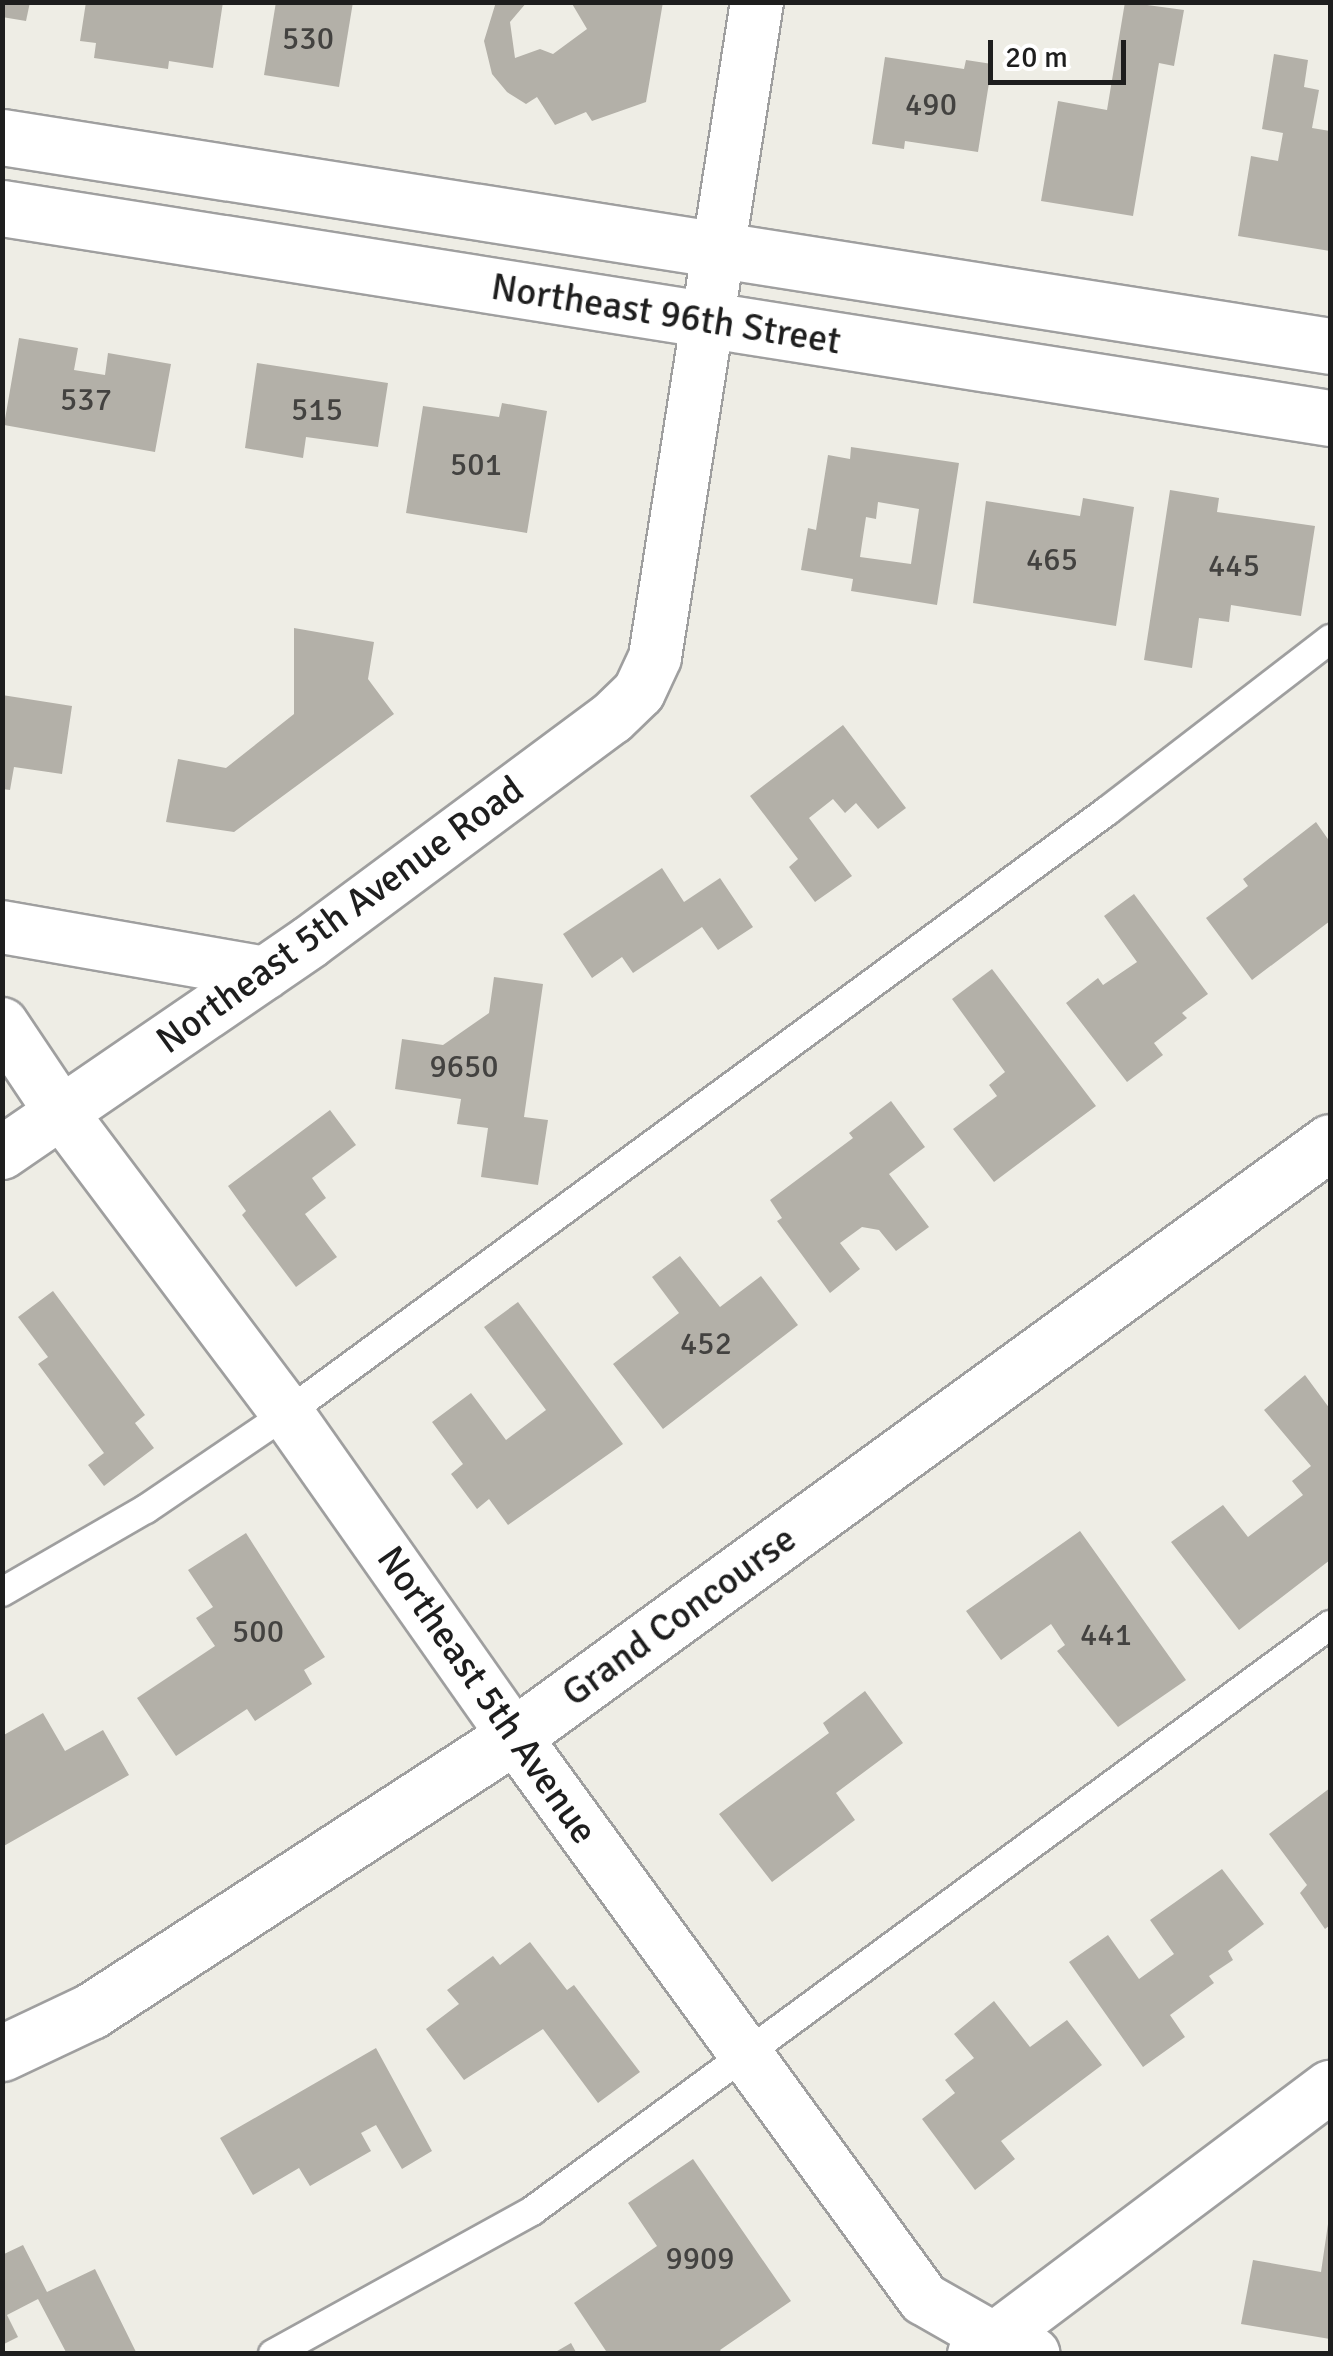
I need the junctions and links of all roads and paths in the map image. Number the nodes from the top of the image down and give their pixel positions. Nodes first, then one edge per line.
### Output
1 (757, 2) edge
2 (2, 137) edge
3 (2, 208) edge
4 (720, 249) junction
5 (709, 321) junction
6 (1330, 346) edge
7 (1330, 418) edge
8 (1330, 639) edge
9 (2, 927) edge
10 (265, 973) junction
11 (2, 1024) edge
12 (61, 1112) junction
13 (1330, 1142) edge
14 (2, 1153) edge
15 (287, 1413) junction
16 (2, 1592) edge
17 (1330, 1625) edge
18 (514, 1736) junction
19 (2, 2053) edge
20 (746, 2054) junction
21 (1330, 2087) edge
22 (1001, 2349) edge
23 (272, 2354) edge

1 - 4 street
2 - 4 street, Northeast 96th Street
3 - 5 street, Northeast 96th Street
4 - 5 street
4 - 6 street, Northeast 96th Street
5 - 7 street, Northeast 96th Street
5 - 10 street, Northeast 5th Avenue Road
8 - 15 lane
9 - 10 street
10 - 12 street, Northeast 5th Avenue Road
11 - 12 street, Northeast 5th Avenue
12 - 14 street, Northeast 5th Avenue Road
12 - 15 street, Northeast 5th Avenue
13 - 18 street, Grand Concourse
15 - 16 lane
15 - 18 street, Northeast 5th Avenue
17 - 20 lane
18 - 19 street, Grand Concourse
18 - 20 street, Northeast 5th Avenue
20 - 22 street, Northeast 5th Avenue
20 - 23 lane
21 - 22 street

